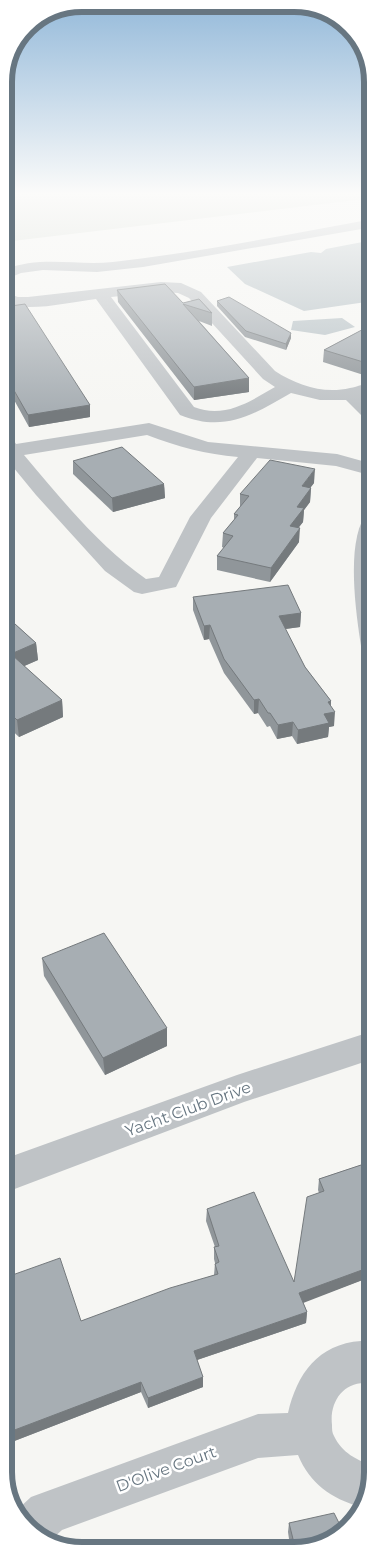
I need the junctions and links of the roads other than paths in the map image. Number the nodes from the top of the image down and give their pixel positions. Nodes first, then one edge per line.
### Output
1 (111, 267) edge
2 (13, 272) edge
3 (100, 294) junction
4 (13, 301) edge
5 (288, 387) junction
6 (364, 391) edge
7 (350, 394) junction
8 (364, 407) edge
9 (13, 445) edge
10 (252, 452) junction
11 (13, 453) edge
12 (364, 468) edge
13 (364, 1048) edge
14 (12, 1173) edge
15 (364, 1363) edge
16 (311, 1433) junction
17 (362, 1486) edge
18 (36, 1523) edge

1 - 2 street
3 - 4 street
3 - 5 street
3 - 5 street
5 - 7 street
6 - 7 street
7 - 8 street
9 - 10 street
10 - 11 street
10 - 12 street
13 - 14 street, Yacht Club Drive
15 - 16 street
16 - 17 street
16 - 18 street, D'Olive Court

